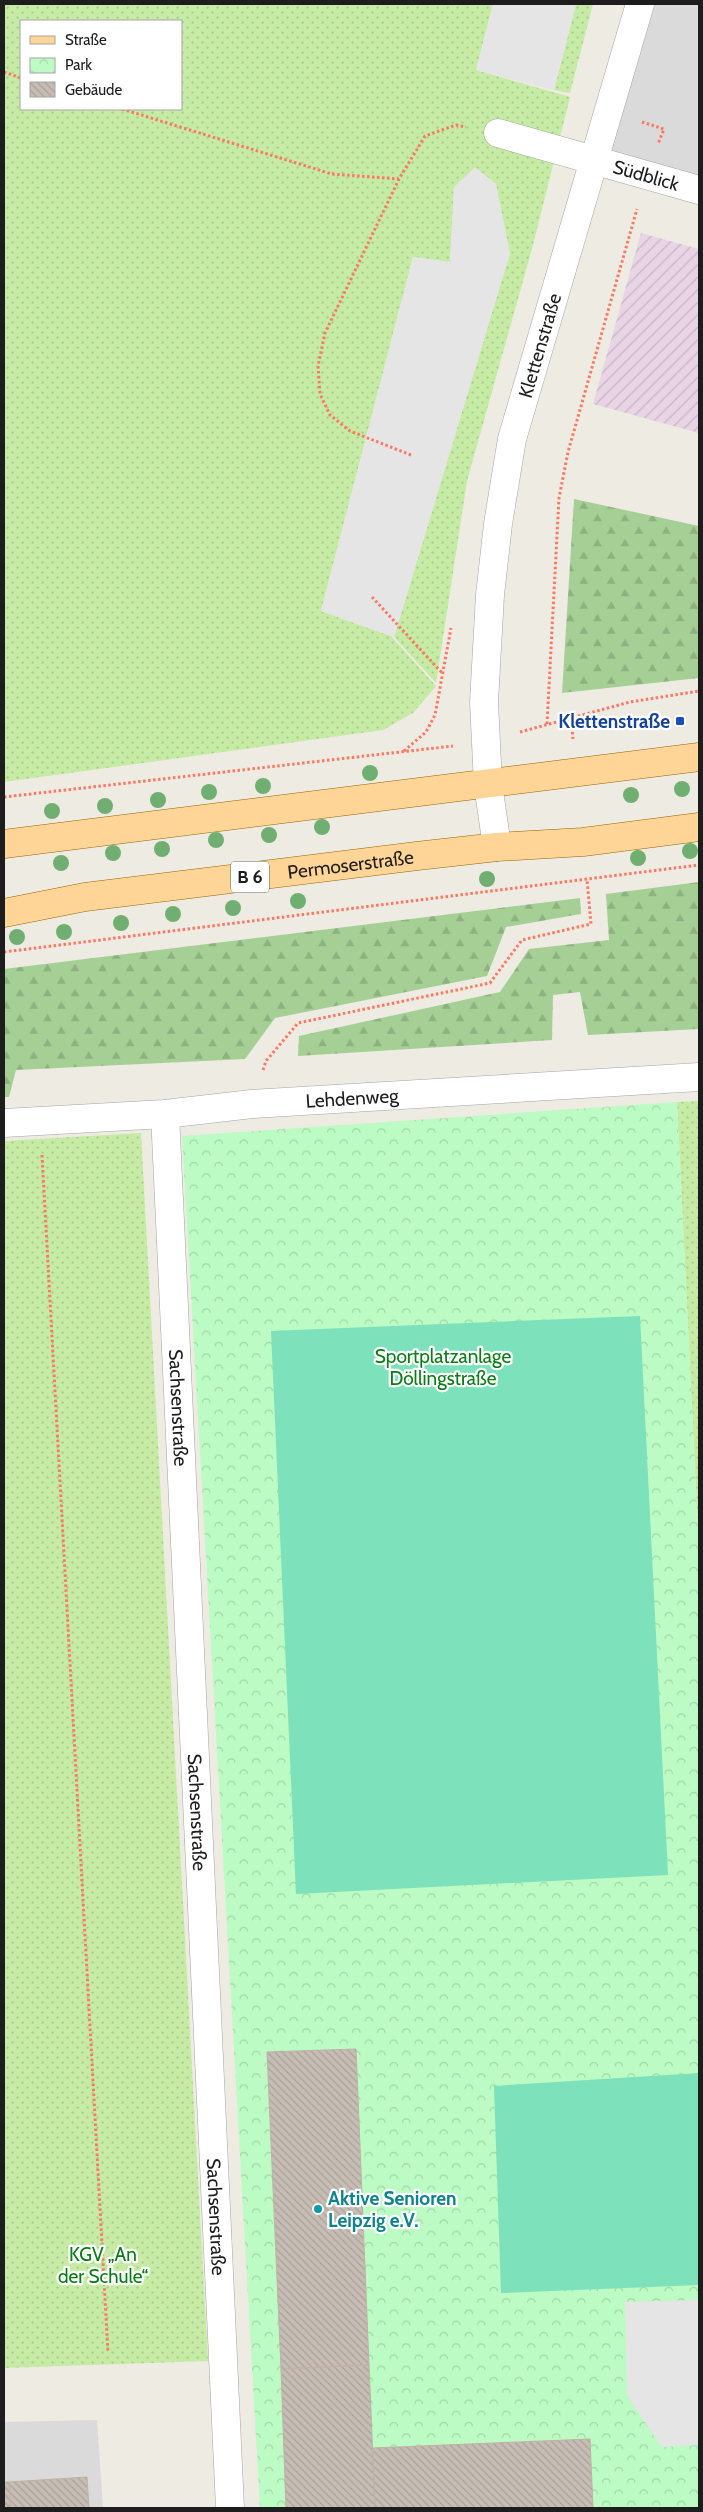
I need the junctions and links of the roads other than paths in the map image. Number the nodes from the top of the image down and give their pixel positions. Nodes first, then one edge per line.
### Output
1 (640, 4) edge
2 (498, 133) road end
3 (593, 158) junction
4 (699, 190) edge
5 (699, 756) edge
6 (488, 784) junction
7 (699, 827) edge
8 (4, 844) edge
9 (497, 847) junction
10 (4, 914) edge
11 (699, 1077) edge
12 (165, 1114) junction
13 (4, 1124) edge
14 (230, 2508) edge

1 - 3 street, Klettenstraße
2 - 3 street, Südblick
3 - 4 street, Südblick
3 - 6 street, Klettenstraße
5 - 6 main road
6 - 8 main road
6 - 9 street, Klettenstraße
7 - 9 main road, Permoserstraße / B 6
9 - 10 main road, Permoserstraße / B 6
11 - 12 street, Lehdenweg
12 - 13 street, Lehdenweg
12 - 14 street, Sachsenstraße

